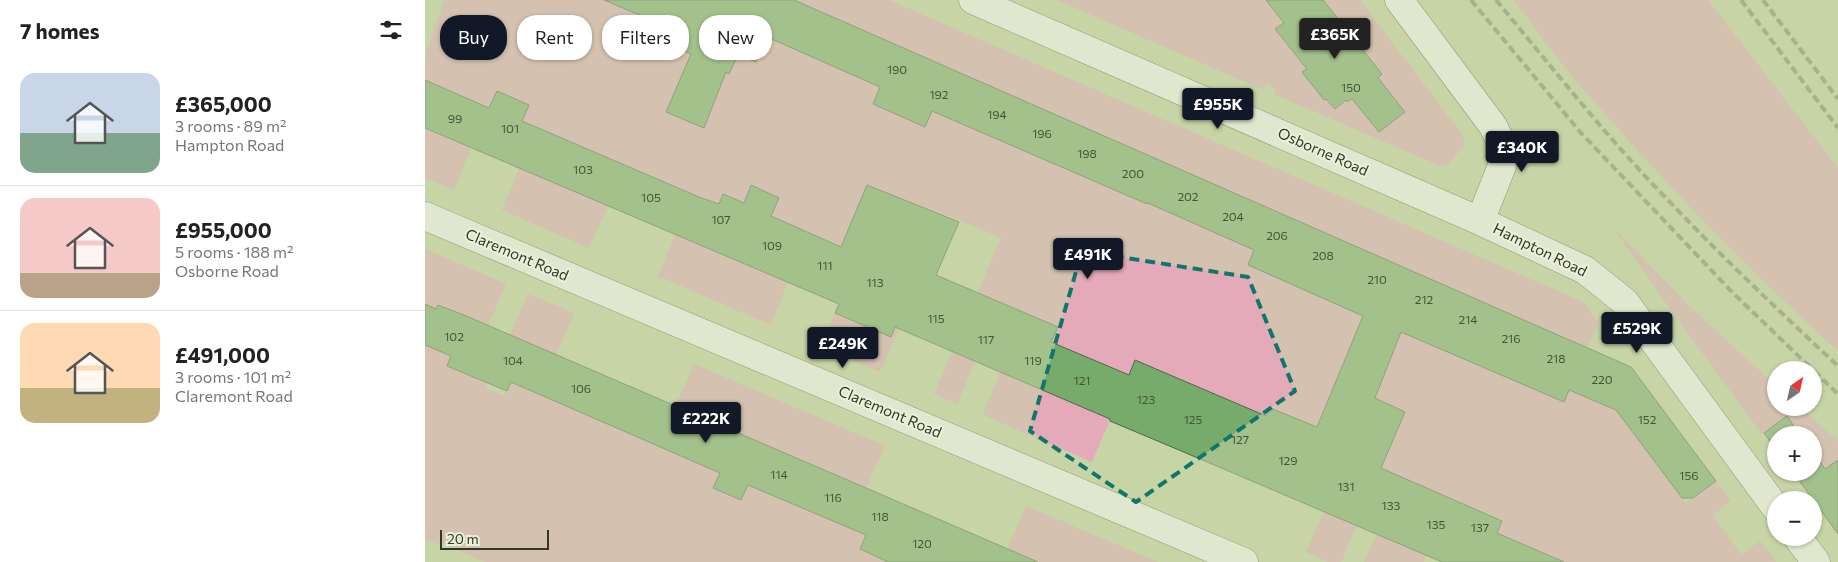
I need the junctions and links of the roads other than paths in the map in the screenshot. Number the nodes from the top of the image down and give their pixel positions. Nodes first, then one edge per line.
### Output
1 (973, 0) edge
2 (1399, 0) edge
3 (425, 216) edge
4 (1480, 221) junction
5 (1767, 496) edge
6 (1804, 546) edge
7 (1244, 562) edge
8 (1816, 562) edge

1 - 4 street, Osborne Road
2 - 4 street, Hampton Road
3 - 7 street, Claremont Road
4 - 5 street, Hampton Road
6 - 8 street

